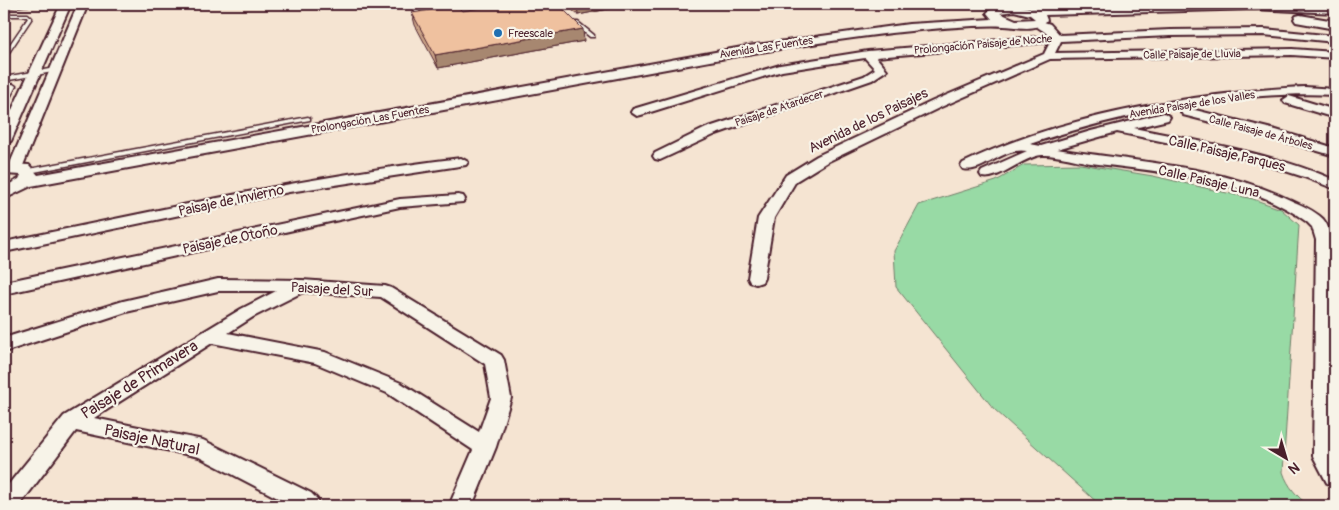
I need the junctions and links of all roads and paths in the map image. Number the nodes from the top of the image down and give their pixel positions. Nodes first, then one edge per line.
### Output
1 (10, 4) edge
2 (29, 4) edge
3 (66, 4) edge
4 (83, 4) edge
5 (412, 4) edge
6 (995, 9) edge
7 (1335, 10) edge
8 (1032, 14) edge
9 (1210, 14) junction
10 (1335, 14) edge
11 (4, 15) edge
12 (429, 19) edge
13 (573, 20) edge
14 (1006, 22) junction
15 (1020, 24) junction
16 (1335, 24) edge
17 (592, 36) dead end
18 (1335, 39) edge
19 (1051, 44) junction
20 (868, 54) junction
21 (4, 56) edge
22 (714, 56) junction
23 (1335, 56) edge
24 (56, 70) junction
25 (35, 74) junction
26 (4, 79) edge
27 (4, 88) edge
28 (1335, 92) edge
29 (1335, 98) edge
30 (1289, 100) junction
31 (4, 103) edge
32 (637, 112) dead end
33 (1187, 112) junction
34 (1335, 114) edge
35 (308, 120) dead end
36 (1116, 128) junction
37 (4, 140) edge
38 (1017, 145) junction
39 (1042, 151) junction
40 (1335, 152) edge
41 (660, 156) dead end
42 (461, 162) dead end
43 (968, 166) dead end
44 (18, 173) edge
45 (987, 174) dead end
46 (1335, 185) edge
47 (4, 194) edge
48 (458, 199) dead end
49 (4, 247) edge
50 (756, 278) dead end
51 (302, 286) junction
52 (4, 288) edge
53 (209, 336) junction
54 (4, 345) edge
55 (71, 422) junction
56 (485, 446) junction
57 (1335, 476) edge
58 (5, 506) edge
59 (309, 506) edge
60 (461, 506) edge

1 - 2 lane
3 - 25 street
4 - 24 street
5 - 12 lane
6 - 8 street, Avenida Las Fuentes
6 - 14 street
6 - 22 street, Avenida Las Fuentes
7 - 8 street
8 - 9 street
8 - 15 street, Avenida Las Fuentes
8 - 19 street
9 - 10 street
9 - 16 street
11 - 21 lane
13 - 17 lane
14 - 15 street, Avenida Las Fuentes
14 - 22 street, Avenida Las Fuentes
15 - 19 street
18 - 19 street, Prolongación Paisaje de Noche
19 - 20 street, Prolongación Paisaje de Noche
19 - 23 street, Calle Paisaje de Lluvia
19 - 50 street, Avenida de los Paisajes
20 - 32 street, Prolongación Paisaje de Noche
20 - 41 street, Paisaje de Atardecer
22 - 44 street, Prolongación Las Fuentes
24 - 25 lane
24 - 44 street
25 - 26 lane
25 - 37 street
27 - 31 lane
28 - 38 street, Avenida Paisaje de los Valles
29 - 30 street, Avenida Paisaje de los Valles
30 - 33 street, Avenida Paisaje de los Valles
30 - 34 street
33 - 36 street, Avenida Paisaje de los Valles
33 - 40 street, Calle Paisaje de Árboles
35 - 44 lane, Prolongación Las Fuentes
36 - 39 street, Avenida Paisaje de los Valles
36 - 46 street, Calle Paisaje Parques
38 - 39 street, Calle Paisaje Luna
38 - 43 street, Avenida Paisaje de los Valles
39 - 45 street, Avenida Paisaje de los Valles
39 - 57 street, Calle Paisaje Luna
42 - 49 street, Paisaje de Invierno
44 - 47 street
48 - 52 street, Paisaje de Otoño
51 - 53 street, Paisaje de Primavera
51 - 54 street, Paisaje del Sur
51 - 56 street, Paisaje del Sur
53 - 55 street, Paisaje de Primavera
53 - 56 street
55 - 58 street, Paisaje de Primavera
55 - 59 street, Paisaje Natural
56 - 60 street, Paisaje del Sur

